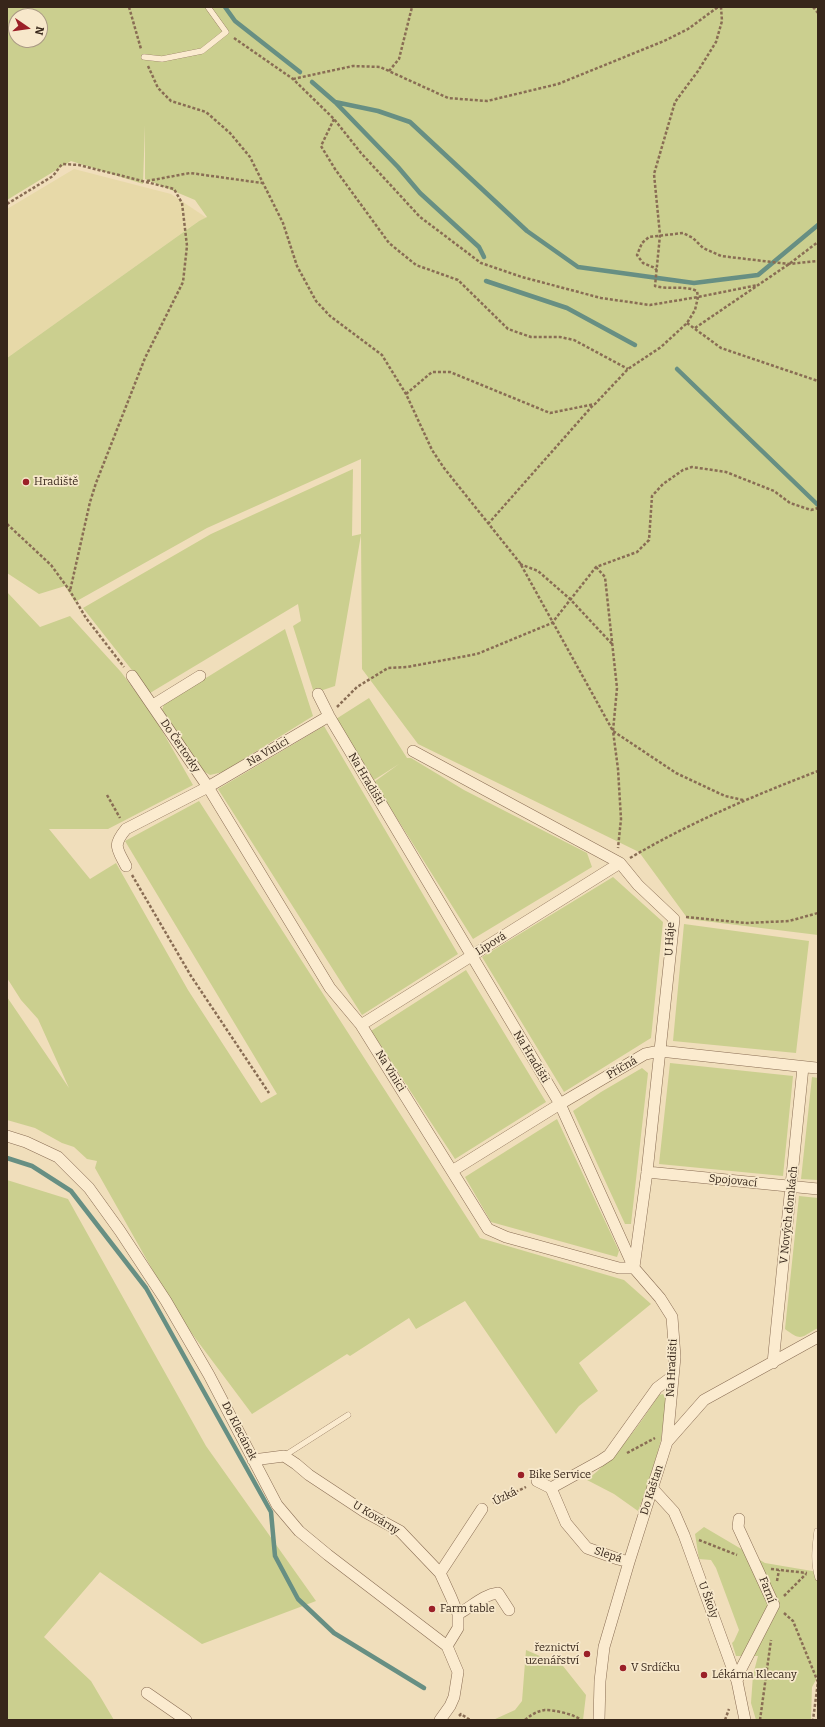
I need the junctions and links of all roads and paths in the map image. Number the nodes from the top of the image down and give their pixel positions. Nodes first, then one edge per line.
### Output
1 (129, 7) edge
2 (208, 7) edge
3 (412, 7) edge
4 (720, 7) edge
5 (813, 7) edge
6 (818, 13) edge
7 (226, 32) junction
8 (144, 57) junction
9 (389, 71) junction
10 (293, 79) junction
11 (334, 119) junction
12 (145, 181) junction
13 (263, 183) junction
14 (7, 204) edge
15 (660, 235) junction
16 (818, 242) edge
17 (818, 261) edge
18 (789, 264) junction
19 (657, 271) junction
20 (758, 284) junction
21 (698, 297) junction
22 (687, 323) junction
23 (696, 328) junction
24 (628, 369) junction
25 (818, 381) edge
26 (406, 394) junction
27 (595, 404) junction
28 (818, 508) edge
29 (7, 524) edge
30 (488, 524) junction
31 (520, 564) junction
32 (596, 567) junction
33 (70, 591) junction
34 (570, 599) junction
35 (552, 623) junction
36 (613, 645) junction
37 (132, 676) joint
38 (200, 676) dead end
39 (318, 694) dead end
40 (153, 705) junction
41 (328, 716) junction
42 (613, 731) junction
43 (414, 751) dead end
44 (818, 771) edge
45 (208, 787) junction
46 (107, 795) dead end
47 (743, 800) junction
48 (126, 829) junction
49 (620, 863) junction
50 (126, 866) joint
51 (818, 913) edge
52 (674, 919) junction
53 (471, 956) junction
54 (361, 1025) junction
55 (660, 1051) junction
56 (804, 1067) junction
57 (817, 1068) edge
58 (269, 1093) dead end
59 (560, 1104) junction
60 (7, 1136) edge
61 (452, 1170) junction
62 (647, 1172) junction
63 (792, 1186) junction
64 (818, 1190) edge
65 (634, 1268) junction
66 (818, 1337) edge
67 (773, 1363) junction
68 (674, 1376) junction
69 (348, 1415) dead end
70 (667, 1442) junction
71 (609, 1455) junction
72 (284, 1456) junction
73 (253, 1460) junction
74 (537, 1481) joint
75 (551, 1488) junction
76 (653, 1489) junction
77 (482, 1509) joint
78 (740, 1519) dead end
79 (817, 1531) edge
80 (629, 1562) junction
81 (814, 1567) junction
82 (779, 1570) dead end
83 (440, 1572) junction
84 (806, 1574) junction
85 (818, 1578) edge
86 (774, 1605) junction
87 (509, 1610) dead end
88 (458, 1614) junction
89 (772, 1633) dead end
90 (447, 1646) junction
91 (737, 1681) junction
92 (147, 1693) dead end
93 (186, 1720) edge
94 (440, 1720) edge
95 (454, 1720) edge
96 (470, 1720) edge
97 (525, 1720) edge
98 (581, 1720) edge
99 (600, 1720) edge
100 (744, 1720) edge
101 (760, 1720) edge
102 (813, 1720) edge

1 - 8 path
2 - 7 lane
3 - 9 path
4 - 9 path
4 - 15 path
5 - 6 path
7 - 8 lane
7 - 10 path
8 - 13 path
9 - 10 path
10 - 11 path
11 - 21 path
11 - 24 path
12 - 13 path
12 - 14 path
12 - 33 path
13 - 26 path
15 - 18 path
15 - 19 path
15 - 19 path
16 - 18 path
17 - 18 path
18 - 20 path
19 - 21 path
20 - 21 path
20 - 23 path
21 - 22 path
22 - 23 path
22 - 24 path
23 - 25 path
24 - 27 path
26 - 27 path
26 - 30 path
27 - 30 path
28 - 32 path
29 - 33 path
30 - 31 path
31 - 34 path
31 - 35 path
32 - 34 path
32 - 36 path
33 - 37 path
34 - 35 path
34 - 36 path
35 - 41 path
35 - 42 path
36 - 42 path
37 - 40 street, Do Čertovky
38 - 40 street
39 - 41 street, Na Hradišti
40 - 45 street, Do Čertovky
41 - 45 street, Na Vinici
41 - 53 street, Na Hradišti
42 - 47 path
42 - 49 path
43 - 49 street, U Háje
44 - 47 path
45 - 48 street, Na Vinici
45 - 54 street, Na Vinici
46 - 48 path
47 - 49 path
48 - 50 street
49 - 52 street, U Háje
49 - 53 street, Lipová
50 - 58 path
51 - 52 path
52 - 55 street, U Háje
53 - 54 street, Lipová
53 - 59 street, Na Hradišti
54 - 61 street, Na Vinici
55 - 56 street, Příčná
55 - 59 street, Příčná
55 - 62 street, U Háje
56 - 57 street, Příčná
56 - 63 street, V Nových domkách
59 - 61 street, Příčná
59 - 65 street, Na Hradišti
60 - 73 street, Do Klecánek
61 - 65 street, Na Vinici
62 - 63 street, Spojovací
62 - 65 street, U Háje
63 - 64 street, Spojovací
63 - 67 street, V Nových domkách
65 - 68 street, Na Hradišti
66 - 67 street, Do Kaštan
67 - 70 street, Do Kaštan
68 - 70 street, Na Hradišti
68 - 71 street
69 - 72 lane
70 - 71 path
70 - 76 street, Do Kaštan
71 - 75 street
72 - 73 street
72 - 83 street, U Kovárny
73 - 90 street, Do Klecánek
74 - 75 street
74 - 77 path, Úzká
75 - 80 street, Slepá
76 - 80 street, Do Kaštan
76 - 91 street, U Školy
77 - 83 street, Úzká
78 - 86 street, Farní
79 - 81 lane
80 - 99 street, Do Kaštan
81 - 84 path
81 - 85 lane
82 - 84 path
83 - 88 street, U Kovárny
84 - 86 path
86 - 91 street, Farní
86 - 102 path
87 - 88 street
88 - 90 street
89 - 101 path
90 - 94 street, Do Klecánek
91 - 100 street, U Školy
92 - 93 street
95 - 96 path
97 - 98 path

